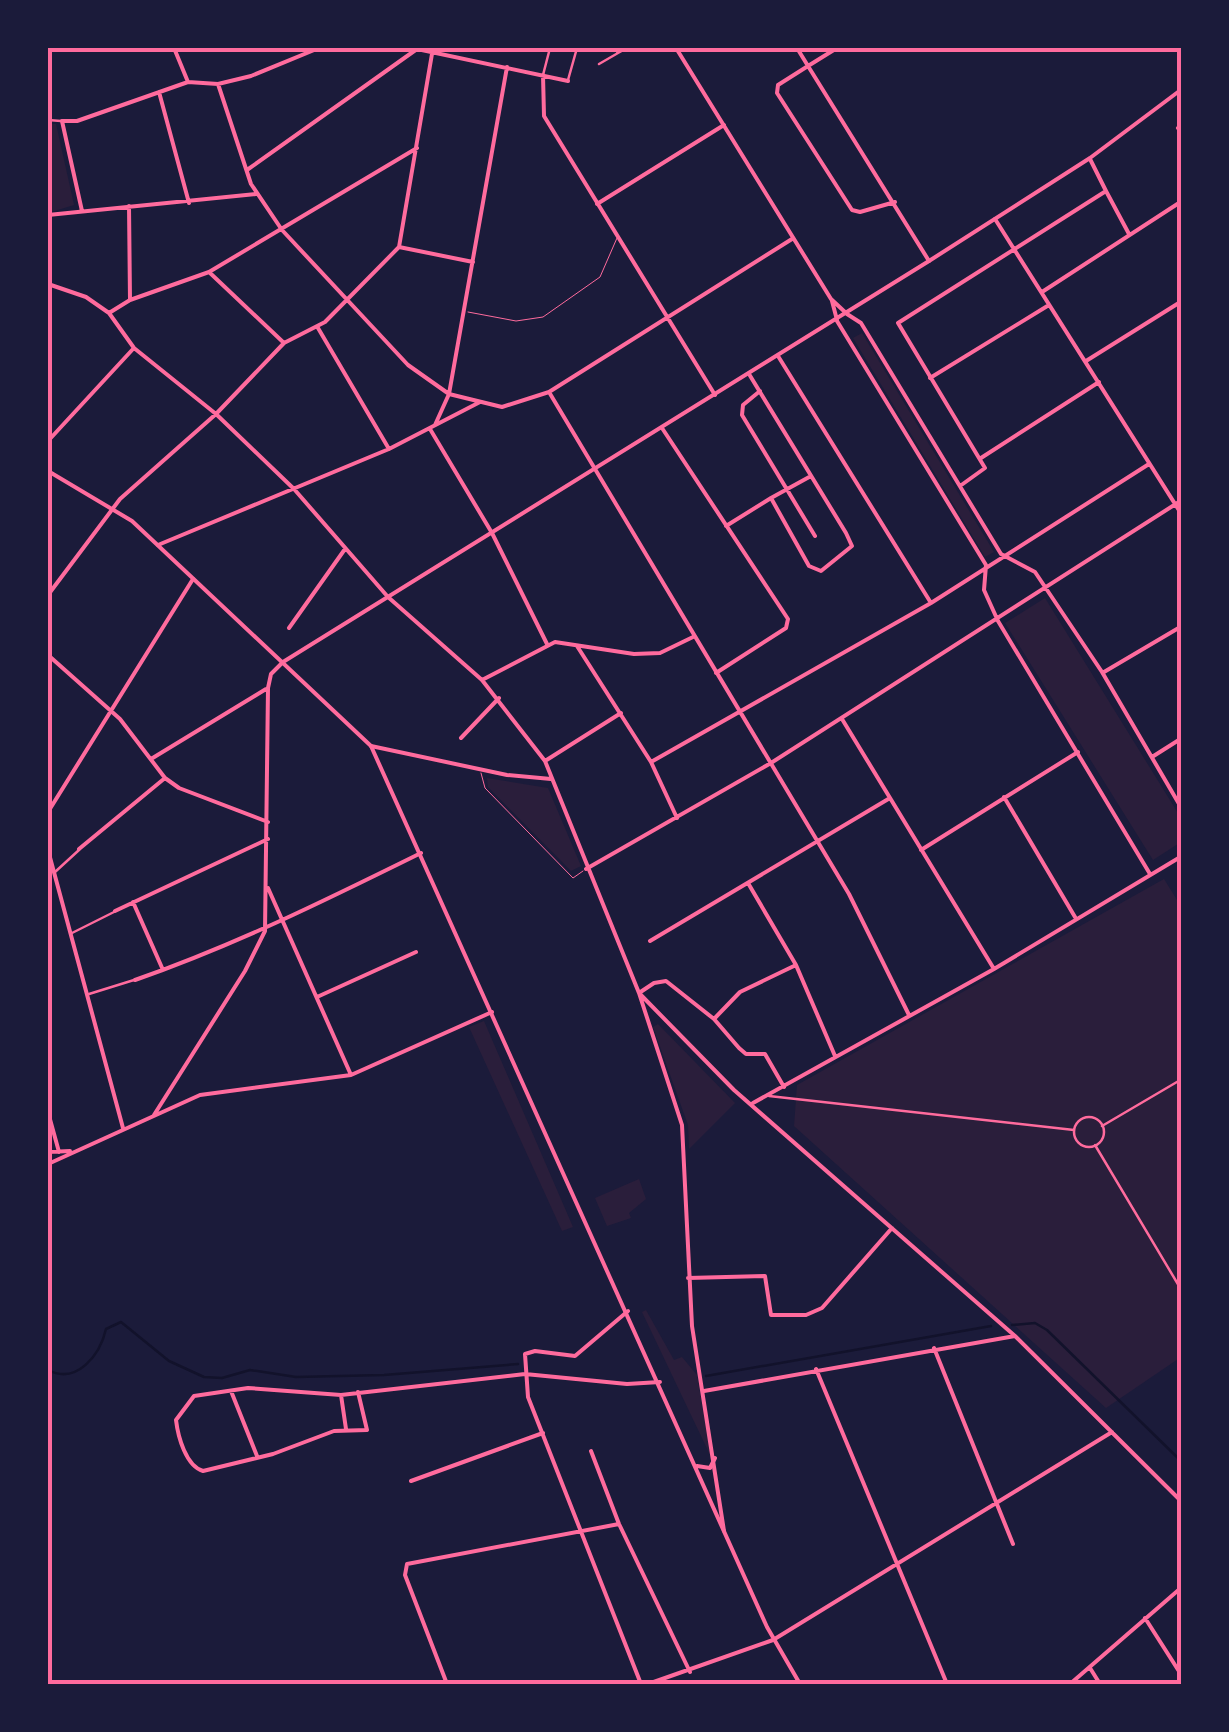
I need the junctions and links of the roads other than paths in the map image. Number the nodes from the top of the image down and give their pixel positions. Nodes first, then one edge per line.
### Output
1 (174, 48) edge
2 (319, 48) edge
3 (418, 48) edge
4 (550, 48) edge
5 (578, 48) edge
6 (615, 48) edge
7 (627, 48) edge
8 (676, 48) edge
9 (796, 48) edge
10 (837, 48) edge
11 (433, 50) edge
12 (618, 53) junction
13 (599, 64) dead end
14 (808, 66) junction
15 (507, 67) junction
16 (542, 75) junction
17 (568, 81) joint
18 (188, 82) junction
19 (218, 84) junction
20 (1182, 89) edge
21 (159, 92) junction
22 (48, 120) edge
23 (62, 121) junction
24 (724, 125) junction
25 (419, 146) junction
26 (1090, 158) junction
27 (246, 170) junction
28 (1106, 191) junction
29 (256, 194) junction
30 (1182, 201) edge
31 (894, 202) junction
32 (188, 204) junction
33 (598, 204) junction
34 (130, 206) junction
35 (82, 211) junction
36 (48, 215) edge
37 (995, 219) junction
38 (282, 230) junction
39 (1129, 234) junction
40 (618, 236) junction
41 (793, 238) junction
42 (399, 247) junction
43 (1014, 247) junction
44 (473, 262) junction
45 (929, 262) junction
46 (209, 272) junction
47 (48, 284) edge
48 (1042, 292) junction
49 (348, 299) junction
50 (831, 299) junction
51 (130, 300) junction
52 (1181, 301) edge
53 (1050, 304) junction
54 (465, 311) junction
55 (109, 312) junction
56 (847, 314) junction
57 (666, 316) junction
58 (837, 320) junction
59 (318, 328) junction
60 (284, 342) junction
61 (134, 348) junction
62 (778, 356) junction
63 (1086, 360) junction
64 (750, 374) junction
65 (930, 378) junction
66 (1100, 382) junction
67 (760, 391) junction
68 (549, 392) junction
69 (449, 394) junction
70 (716, 395) junction
71 (480, 402) junction
72 (216, 414) junction
73 (432, 427) junction
74 (662, 428) junction
75 (48, 441) edge
76 (389, 449) junction
77 (980, 459) junction
78 (1149, 464) junction
79 (48, 471) edge
80 (594, 471) junction
81 (811, 476) junction
82 (960, 486) junction
83 (788, 488) junction
84 (294, 490) junction
85 (770, 498) junction
86 (1182, 500) edge
87 (1175, 505) junction
88 (113, 508) junction
89 (1182, 515) edge
90 (726, 526) junction
91 (492, 533) junction
92 (815, 536) dead end
93 (158, 546) junction
94 (345, 550) junction
95 (1008, 555) junction
96 (984, 570) junction
97 (193, 579) junction
98 (1047, 590) junction
99 (48, 595) edge
100 (388, 598) junction
101 (932, 603) junction
102 (998, 621) junction
103 (1182, 626) edge
104 (289, 628) dead end
105 (693, 637) junction
106 (546, 644) junction
107 (577, 646) junction
108 (48, 655) edge
109 (283, 662) junction
110 (1102, 672) junction
111 (716, 673) junction
112 (482, 680) junction
113 (268, 688) junction
114 (498, 698) junction
115 (112, 712) junction
116 (622, 712) junction
117 (740, 712) junction
118 (842, 719) junction
119 (461, 738) dead end
120 (1182, 738) edge
121 (371, 746) junction
122 (1078, 752) junction
123 (1152, 758) junction
124 (151, 759) junction
125 (545, 761) junction
126 (651, 762) junction
127 (771, 764) junction
128 (481, 770) junction
129 (164, 778) junction
130 (551, 778) junction
131 (1004, 797) junction
132 (890, 798) junction
133 (1182, 808) edge
134 (48, 812) edge
135 (677, 818) junction
136 (268, 822) junction
137 (268, 839) junction
138 (817, 841) junction
139 (80, 849) joint
140 (48, 850) edge
141 (921, 850) junction
142 (421, 854) junction
143 (1182, 856) edge
144 (586, 869) junction
145 (54, 873) junction
146 (1150, 874) junction
147 (266, 884) junction
148 (748, 884) junction
149 (133, 902) junction
150 (115, 911) joint
151 (1076, 918) junction
152 (283, 922) junction
153 (265, 931) junction
154 (70, 933) junction
155 (650, 941) dead end
156 (416, 952) dead end
157 (796, 965) junction
158 (994, 969) junction
159 (163, 970) junction
160 (135, 980) joint
161 (639, 993) junction
162 (86, 995) junction
163 (316, 998) junction
164 (492, 1012) junction
165 (909, 1015) junction
166 (714, 1019) junction
167 (834, 1056) junction
168 (351, 1076) junction
169 (1182, 1079) edge
170 (784, 1087) junction
171 (767, 1096) junction
172 (750, 1104) junction
173 (48, 1112) edge
174 (154, 1115) junction
175 (1102, 1126) junction
176 (123, 1128) junction
177 (1074, 1130) junction
178 (1095, 1146) junction
179 (74, 1151) junction
180 (48, 1152) edge
181 (59, 1152) junction
182 (48, 1164) edge
183 (894, 1227) junction
184 (688, 1278) junction
185 (1182, 1291) edge
186 (628, 1311) junction
187 (1014, 1336) junction
188 (934, 1348) junction
189 (816, 1369) junction
190 (524, 1374) junction
191 (660, 1382) junction
192 (231, 1391) junction
193 (358, 1392) junction
194 (703, 1392) junction
195 (341, 1395) junction
196 (346, 1429) junction
197 (1112, 1432) junction
198 (543, 1434) junction
199 (591, 1451) dead end
200 (258, 1456) junction
201 (715, 1458) junction
202 (697, 1466) junction
203 (411, 1481) dead end
204 (1182, 1502) edge
205 (996, 1506) junction
206 (619, 1524) junction
207 (724, 1531) junction
208 (578, 1532) junction
209 (1013, 1544) dead end
210 (894, 1566) junction
211 (1182, 1587) edge
212 (1146, 1618) junction
213 (773, 1640) junction
214 (1090, 1668) junction
215 (690, 1672) junction
216 (1182, 1676) edge
217 (447, 1684) edge
218 (644, 1684) edge
219 (800, 1684) edge
220 (947, 1684) edge
221 (1070, 1684) edge
222 (1100, 1684) edge

1 - 18 street
2 - 19 street
3 - 11 street
3 - 27 street
4 - 16 street
5 - 17 street
6 - 12 street
7 - 12 street
8 - 24 street
9 - 14 street
10 - 14 street
11 - 15 street
11 - 25 street
12 - 13 street
14 - 31 street
14 - 31 street
15 - 16 street
15 - 44 street
16 - 17 street
16 - 33 street
18 - 19 street
18 - 21 street
19 - 27 street
20 - 26 street
21 - 23 street
21 - 32 street
22 - 23 street
23 - 35 street
24 - 33 street
24 - 41 street
25 - 38 street
25 - 42 street
26 - 28 street
26 - 37 street
27 - 29 street
28 - 39 street
28 - 43 street
29 - 32 street
29 - 38 street
30 - 39 street
31 - 45 street
32 - 34 street
33 - 40 street
34 - 35 street
34 - 51 street
35 - 36 street
37 - 43 street
37 - 45 street
38 - 46 street
38 - 49 street
39 - 48 street
40 - 54 lane
40 - 57 street
41 - 50 street
41 - 57 street
42 - 44 street
42 - 49 street
43 - 48 street
43 - 65 street
44 - 54 street
45 - 56 street
46 - 51 street
46 - 60 street
47 - 55 street
48 - 53 street
49 - 59 street
49 - 69 street
50 - 56 street
50 - 58 street
51 - 55 street
52 - 63 street
53 - 63 street
53 - 65 street
54 - 69 street
55 - 61 street
56 - 58 street
56 - 82 street
57 - 68 street
57 - 70 street
58 - 62 street
58 - 96 street
59 - 60 street
59 - 76 street
60 - 72 street
61 - 72 street
61 - 75 street
62 - 64 street
62 - 101 street
63 - 66 street
64 - 67 street
64 - 70 street
65 - 77 street
66 - 77 street
66 - 78 street
67 - 81 street
67 - 83 street
68 - 71 street
68 - 80 street
69 - 71 street
69 - 73 street
70 - 74 street
71 - 73 street
72 - 84 street
72 - 88 street
73 - 76 street
73 - 91 street
74 - 80 street
74 - 90 street
76 - 84 street
77 - 82 street
78 - 87 street
78 - 95 street
79 - 88 street
80 - 91 street
80 - 105 street
81 - 83 street
81 - 85 street
82 - 95 street
83 - 85 street
83 - 92 street
84 - 93 street
84 - 94 street
85 - 90 street
86 - 87 street
87 - 89 street
87 - 98 street
88 - 93 street
88 - 99 street
90 - 111 street
91 - 100 street
91 - 106 street
93 - 97 street
94 - 100 street
94 - 104 street
95 - 96 street
95 - 98 street
96 - 101 street
96 - 102 street
97 - 109 street
97 - 115 street
98 - 102 street
98 - 110 street
100 - 109 street
100 - 112 street
101 - 117 street
102 - 118 street
102 - 122 street
103 - 110 street
105 - 107 street
105 - 111 street
106 - 107 street
106 - 112 street
107 - 116 street
108 - 115 street
109 - 113 street
109 - 121 street
110 - 123 street
111 - 117 street
112 - 114 street
113 - 124 street
113 - 136 street
114 - 119 street
114 - 125 street
115 - 124 street
115 - 134 street
116 - 125 street
116 - 126 street
117 - 126 street
117 - 127 street
118 - 127 street
118 - 132 street
120 - 123 street
121 - 128 street
121 - 142 street
122 - 131 street
122 - 146 street
123 - 133 street
124 - 129 street
125 - 130 street
126 - 135 street
127 - 135 street
127 - 138 street
128 - 130 street
128 - 144 lane
129 - 136 street
129 - 139 street
130 - 144 street
131 - 141 street
131 - 151 street
132 - 138 street
132 - 141 street
135 - 144 street
136 - 137 street
137 - 147 street
137 - 149 street
138 - 148 street
138 - 165 street
139 - 145 street
140 - 145 street
141 - 158 street
142 - 152 street
142 - 164 street
143 - 146 street
144 - 161 street
145 - 154 street
146 - 151 street
147 - 152 street
147 - 153 street
148 - 155 street
148 - 157 street
149 - 150 street
149 - 159 street
150 - 154 street
151 - 158 street
152 - 153 street
152 - 163 street
153 - 159 street
153 - 174 street
154 - 162 street
156 - 163 street
157 - 166 street
157 - 167 street
158 - 165 street
159 - 160 street
160 - 162 street
161 - 166 street
161 - 172 street
161 - 184 street
162 - 176 street
163 - 168 street
164 - 168 street
164 - 186 street
165 - 167 street
166 - 170 street
167 - 170 street
168 - 174 street
169 - 175 street
170 - 171 street
171 - 172 street
171 - 177 street
172 - 183 street
173 - 181 street
174 - 176 street
175 - 177 street
175 - 178 street
176 - 179 street
177 - 178 street
178 - 185 street
179 - 181 street
179 - 182 street
180 - 181 street
183 - 184 street
183 - 187 street
184 - 194 street
186 - 190 street
186 - 191 street
187 - 188 street
187 - 197 street
188 - 189 street
188 - 205 street
189 - 194 street
189 - 210 street
190 - 191 street
190 - 193 street
190 - 198 street
191 - 202 street
192 - 195 street
192 - 200 street
192 - 200 street
193 - 195 street
193 - 196 street
194 - 201 street
195 - 196 street
196 - 200 street
197 - 204 street
197 - 205 street
198 - 203 street
198 - 208 street
199 - 206 street
201 - 202 street
201 - 207 street
202 - 207 street
205 - 209 street
205 - 210 street
206 - 208 street
206 - 215 street
207 - 213 street
208 - 217 street
208 - 218 street
210 - 213 street
210 - 220 street
211 - 212 street
212 - 214 street
212 - 216 street
213 - 215 street
213 - 219 street
214 - 221 street
214 - 222 street
215 - 218 street

